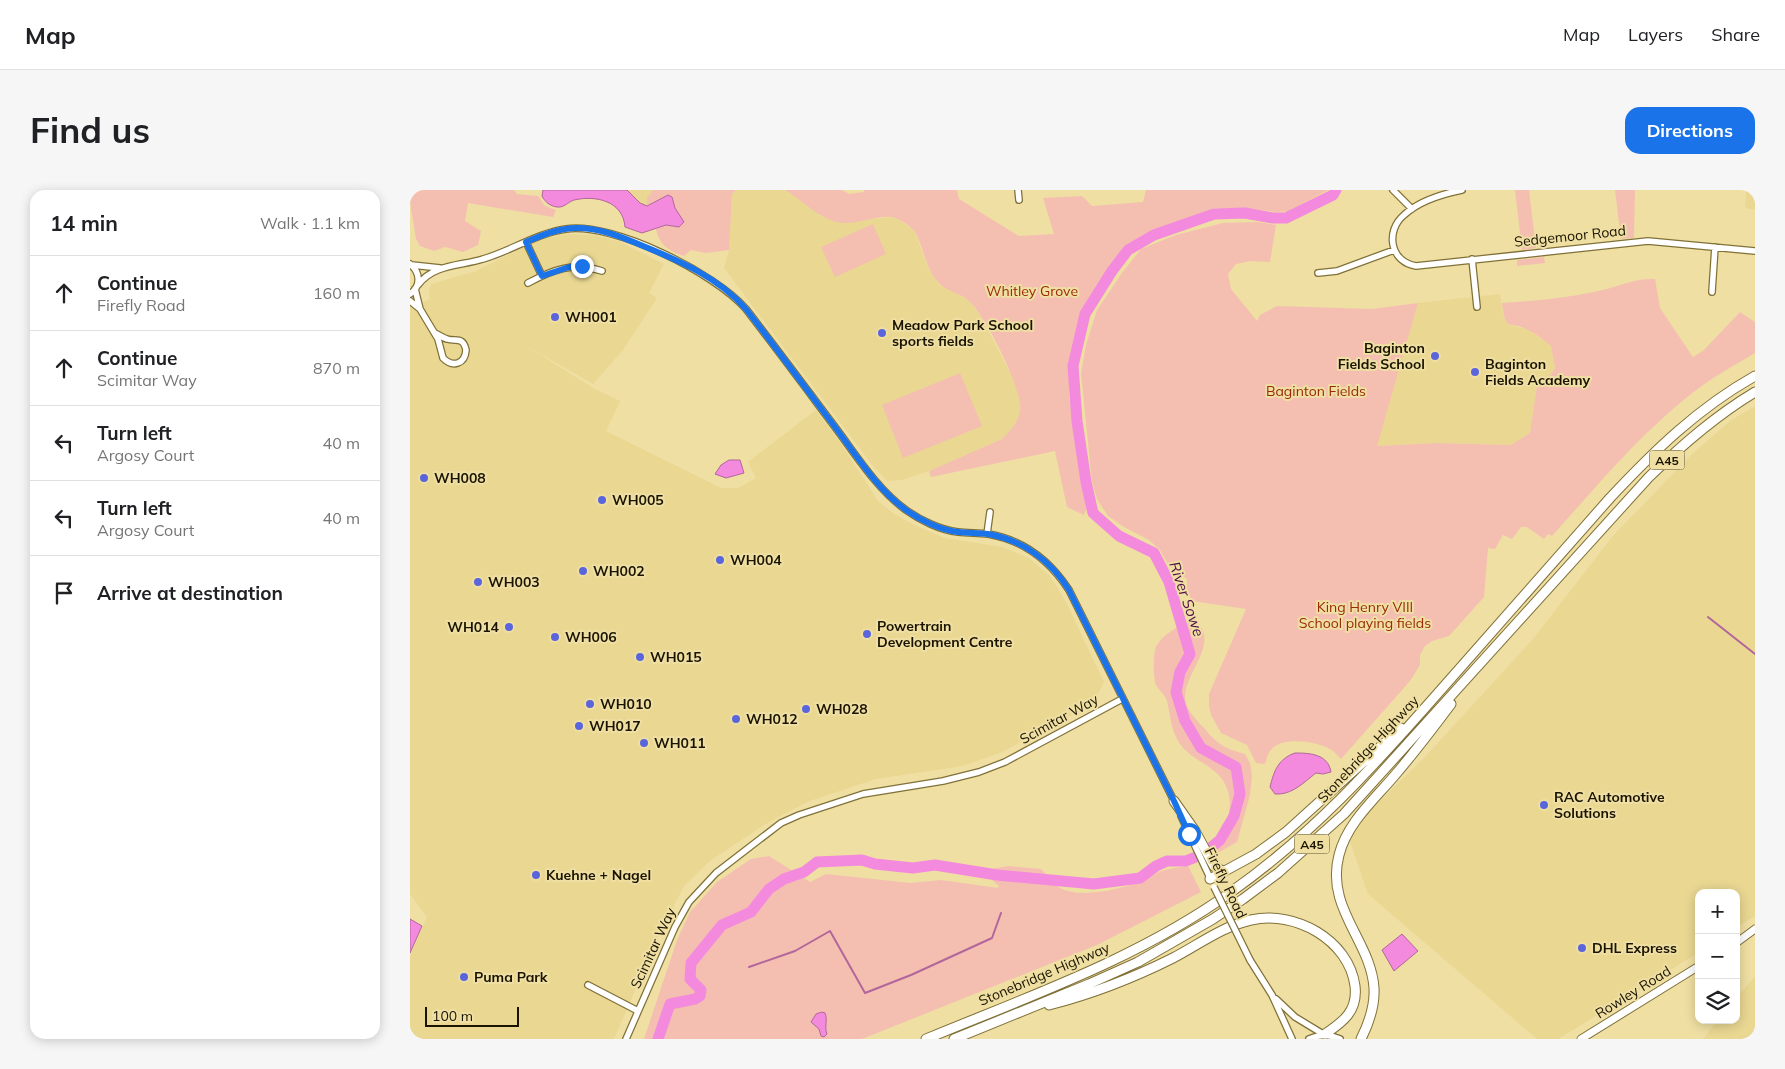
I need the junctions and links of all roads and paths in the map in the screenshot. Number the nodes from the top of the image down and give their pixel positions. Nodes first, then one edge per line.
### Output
1 (1018, 190) edge
2 (1393, 190) edge
3 (1462, 190) edge
4 (1020, 200) dead end
5 (1412, 209) junction
6 (526, 242) junction
7 (1715, 247) junction
8 (1394, 250) junction
9 (1755, 251) edge
10 (1472, 259) junction
11 (411, 264) edge
12 (442, 268) junction
13 (602, 271) dead end
14 (1318, 273) dead end
15 (542, 276) junction
16 (528, 283) dead end
17 (417, 287) junction
18 (1712, 292) dead end
19 (410, 294) edge
20 (410, 301) edge
21 (1477, 307) dead end
22 (420, 309) junction
23 (435, 333) junction
24 (449, 340) junction
25 (442, 348) junction
26 (1755, 372) edge
27 (1755, 376) edge
28 (1733, 389) junction
29 (1755, 392) edge
30 (990, 512) dead end
31 (987, 534) junction
32 (1466, 680) junction
33 (1122, 699) junction
34 (1425, 707) junction
35 (1174, 801) joint
36 (1210, 868) junction
37 (1224, 872) junction
38 (1212, 883) junction
39 (1755, 930) edge
40 (1740, 940) edge
41 (1695, 968) edge
42 (588, 985) dead end
43 (1272, 996) junction
44 (638, 1011) junction
45 (1014, 1015) junction
46 (1324, 1034) junction
47 (626, 1039) edge
48 (926, 1039) edge
49 (954, 1039) edge
50 (1292, 1039) edge
51 (1310, 1039) edge
52 (1340, 1039) edge
53 (1361, 1039) edge
54 (1581, 1039) edge

1 - 4 street
2 - 5 street
3 - 5 street
5 - 8 street
6 - 12 street
6 - 15 street
6 - 31 street
7 - 9 street, Sedgemoor Road
7 - 10 street, Sedgemoor Road
7 - 18 street
8 - 10 street, Sedgemoor Road
8 - 14 street
10 - 21 street
11 - 12 street
11 - 17 street
12 - 17 street
13 - 15 street
15 - 16 street
17 - 19 street
17 - 22 street
20 - 22 street
22 - 23 street
23 - 24 street
23 - 25 street
24 - 25 street
24 - 25 street
26 - 28 highway, A45
27 - 28 highway, Stonebridge Highway
28 - 34 highway, Stonebridge Highway / A45
29 - 32 highway, Stonebridge Highway / A45
30 - 31 street
31 - 33 street
32 - 45 highway, Stonebridge Highway / A45
32 - 53 highway
33 - 35 street
33 - 44 street, Scimitar Way
34 - 37 highway
34 - 48 highway, Stonebridge Highway / A45
35 - 36 highway
36 - 37 highway
36 - 38 street, Firefly Road
37 - 38 highway
38 - 43 street, Firefly Road, bridge
39 - 40 street
41 - 54 street, Rowley Road
42 - 44 street
43 - 46 street, Firefly Road
43 - 50 street, Firefly Road
44 - 47 street, Scimitar Way
45 - 46 highway
45 - 49 highway, Stonebridge Highway / A45
46 - 51 street
46 - 52 street, Firefly Road

